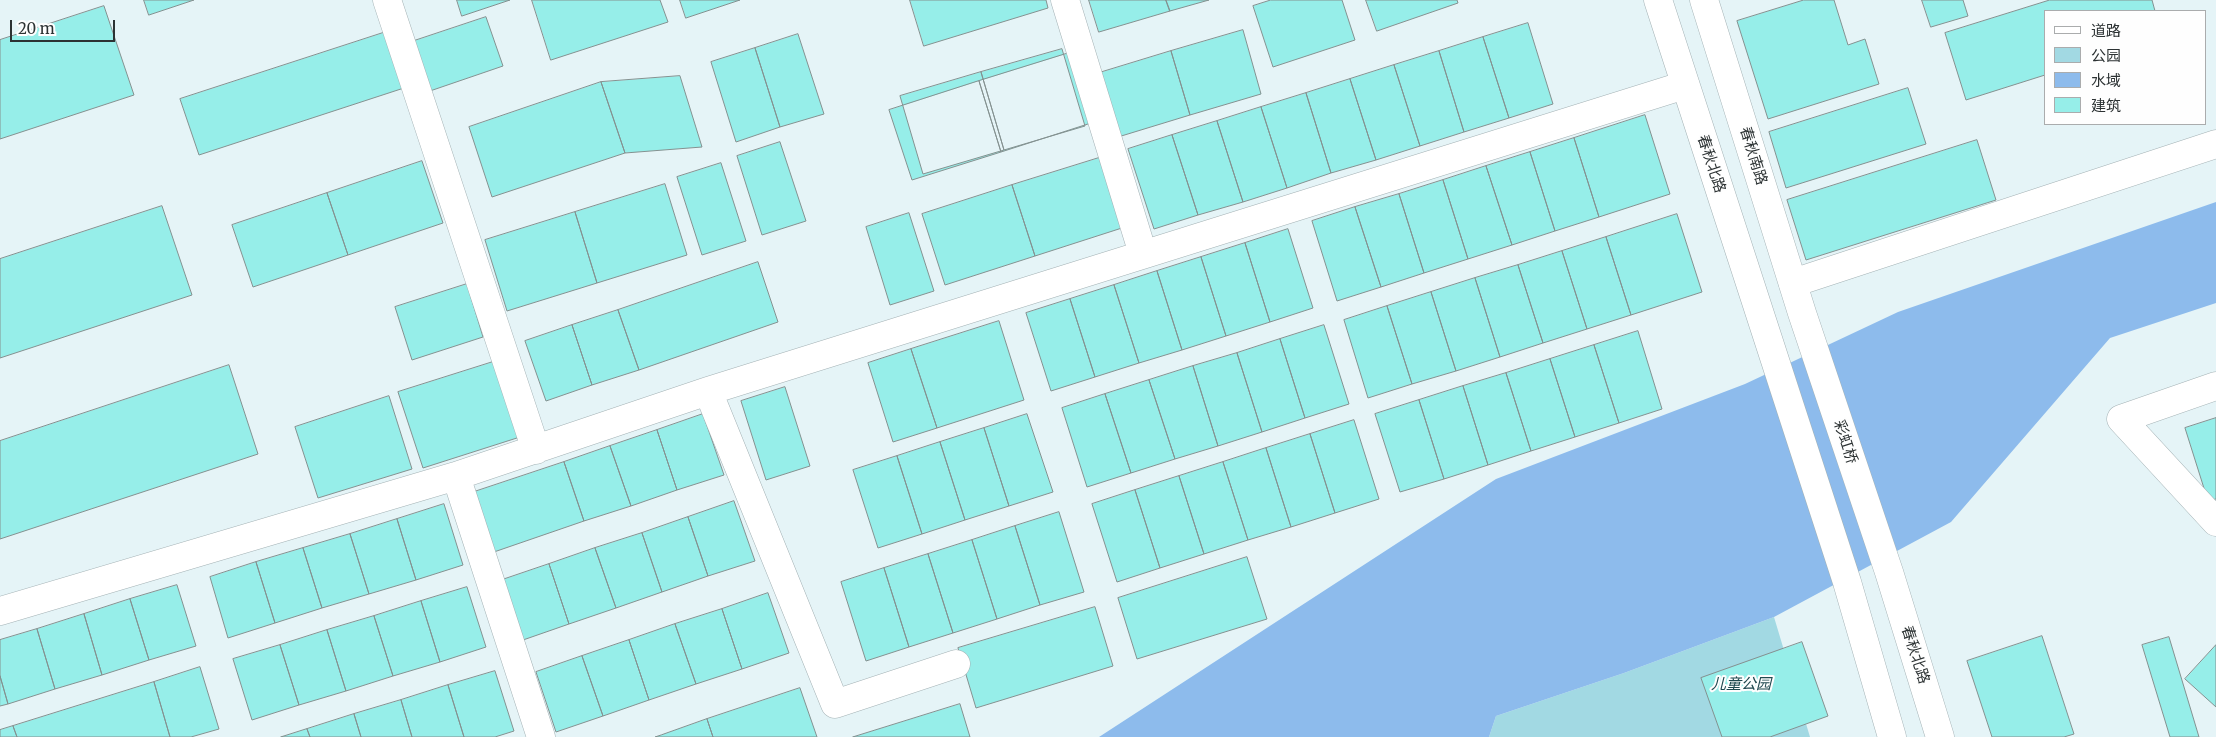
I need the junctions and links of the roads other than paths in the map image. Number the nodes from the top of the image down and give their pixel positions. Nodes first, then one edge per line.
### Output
1 (387, 0) edge
2 (1065, 0) edge
3 (1658, 0) edge
4 (1704, 0) edge
5 (1685, 85) junction
6 (2216, 144) edge
7 (1143, 254) junction
8 (1793, 283) junction
9 (1802, 313) joint
10 (2216, 386) edge
11 (708, 391) junction
12 (536, 450) junction
13 (456, 476) junction
14 (2216, 522) edge
15 (1888, 572) joint
16 (0, 611) edge
17 (956, 664) dead end
18 (541, 737) edge
19 (1892, 737) edge
20 (1940, 737) edge

1 - 12 street
2 - 7 street
3 - 5 street, 春秋北路
4 - 8 street, 春秋南路
5 - 7 street
5 - 19 street, 春秋北路
6 - 8 street
7 - 11 street
8 - 9 street, 春秋南路
9 - 15 street, 彩虹桥
10 - 14 street
11 - 12 street
11 - 17 street
12 - 13 street
13 - 16 street
13 - 18 street
15 - 20 street, 春秋北路

